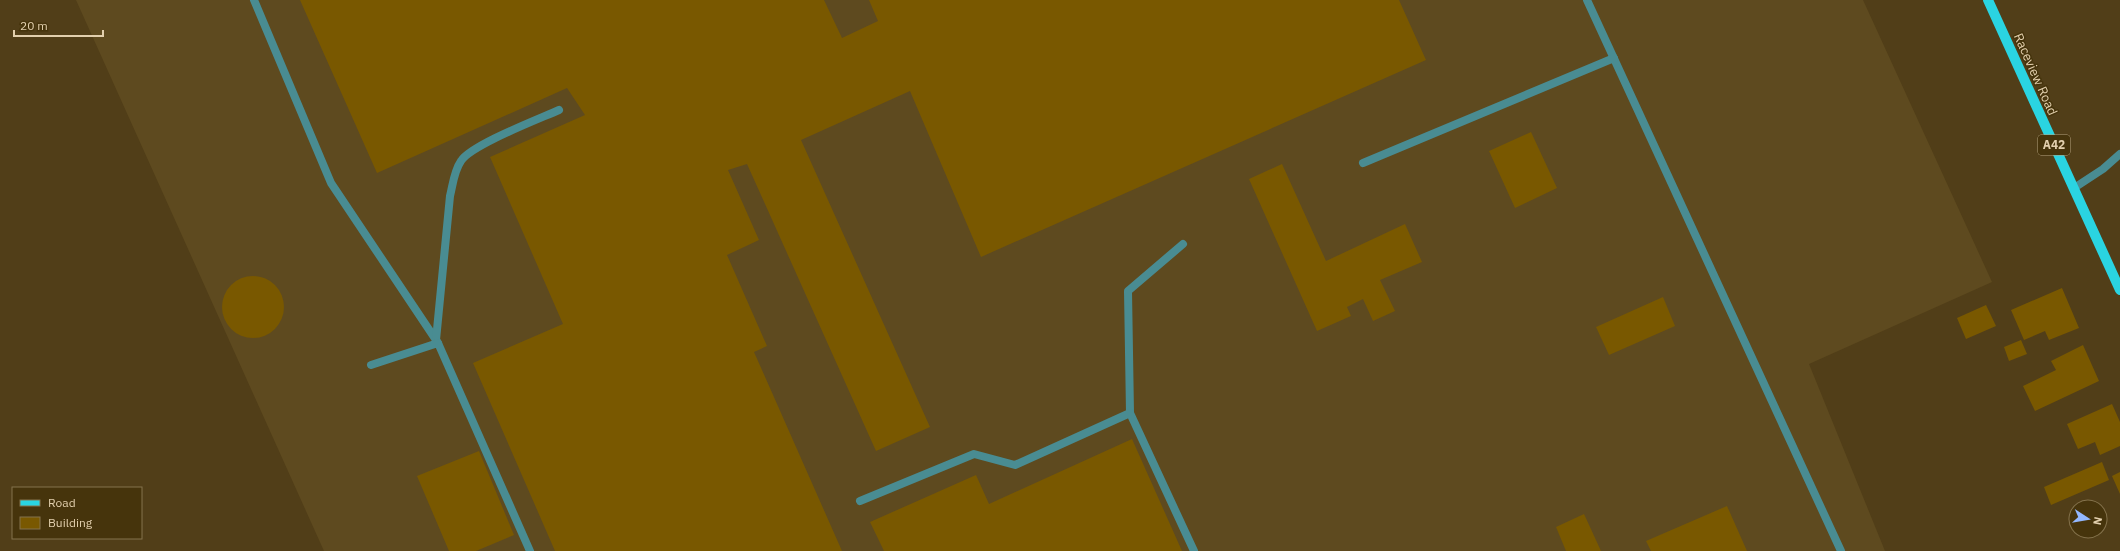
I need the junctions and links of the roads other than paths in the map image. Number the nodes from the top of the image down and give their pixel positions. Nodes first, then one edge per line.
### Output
1 (254, 0) edge
2 (1587, 0) edge
3 (1988, 0) edge
4 (1614, 58) junction
5 (559, 110) dead end
6 (2120, 154) edge
7 (1363, 162) dead end
8 (2074, 188) junction
9 (1183, 244) dead end
10 (2120, 290) edge
11 (437, 342) junction
12 (371, 366) dead end
13 (1130, 413) junction
14 (860, 501) dead end
15 (530, 551) edge
16 (1194, 551) edge
17 (1841, 551) edge

1 - 11 lane
2 - 4 lane
3 - 8 main road, Raceview Road / A42
4 - 7 lane
4 - 17 lane
5 - 11 lane
6 - 8 lane
8 - 10 main road, Raceview Road / A42
9 - 13 lane
11 - 12 lane
11 - 15 lane
13 - 14 lane
13 - 16 lane

